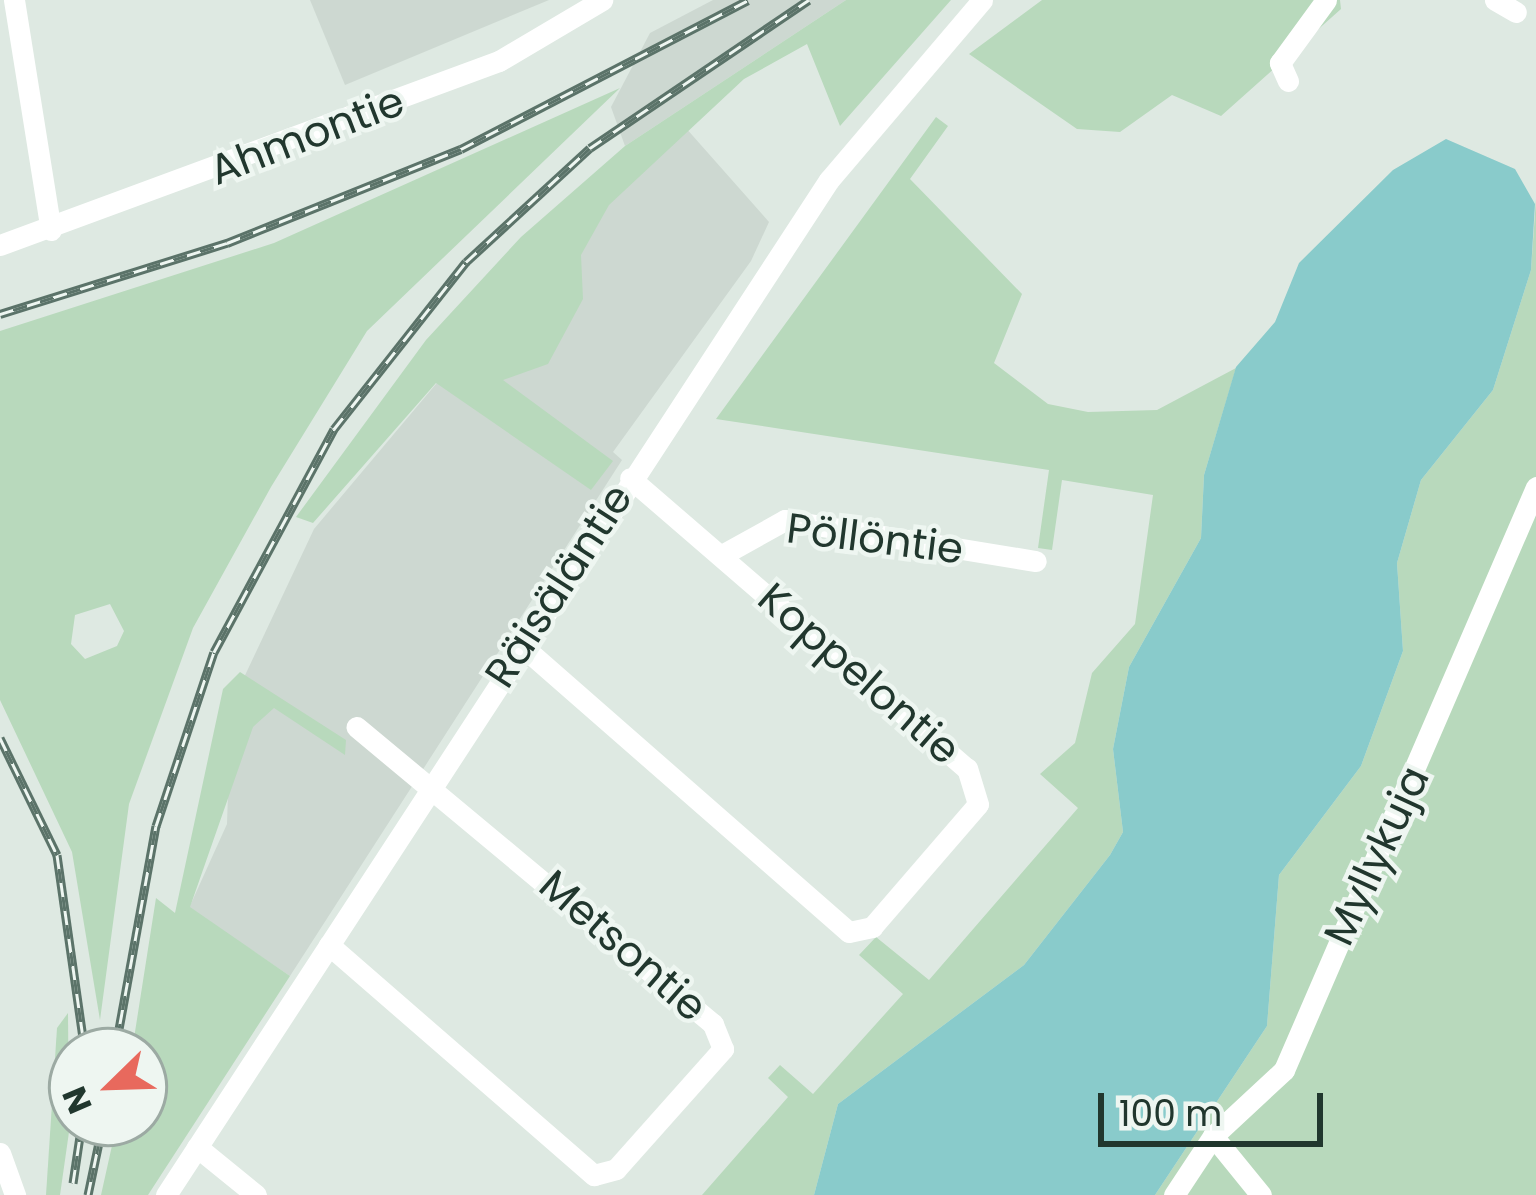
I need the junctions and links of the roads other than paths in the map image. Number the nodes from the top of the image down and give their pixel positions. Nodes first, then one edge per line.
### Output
1 (14, 0) edge
2 (602, 0) edge
3 (982, 0) edge
4 (1326, 0) edge
5 (1495, 0) edge
6 (1516, 12) dead end
7 (1288, 81) dead end
8 (51, 230) junction
9 (0, 245) edge
10 (630, 478) junction
11 (1536, 487) edge
12 (722, 555) junction
13 (1036, 561) dead end
14 (522, 646) junction
15 (357, 727) dead end
16 (431, 782) junction
17 (329, 945) junction
18 (1213, 1136) junction
19 (197, 1148) junction
20 (0, 1153) edge
21 (15, 1195) edge
22 (166, 1195) edge
23 (256, 1195) edge
24 (1174, 1195) edge
25 (1261, 1195) edge

1 - 8 street
2 - 8 street, Ahmontie
3 - 10 street, Räisäläntie
4 - 7 street
5 - 6 street
8 - 9 street, Ahmontie
10 - 12 street, Koppelontie
10 - 14 street, Räisäläntie
11 - 18 street, Myllykuja
12 - 13 street, Pöllöntie
12 - 14 street, Koppelontie
14 - 16 street, Räisäläntie
15 - 16 street
16 - 17 street, Räisäläntie
16 - 17 street, Metsontie
17 - 19 street, Räisäläntie
18 - 24 street, Myllykuja
18 - 25 street
19 - 22 street, Räisäläntie
19 - 23 street
20 - 21 street

